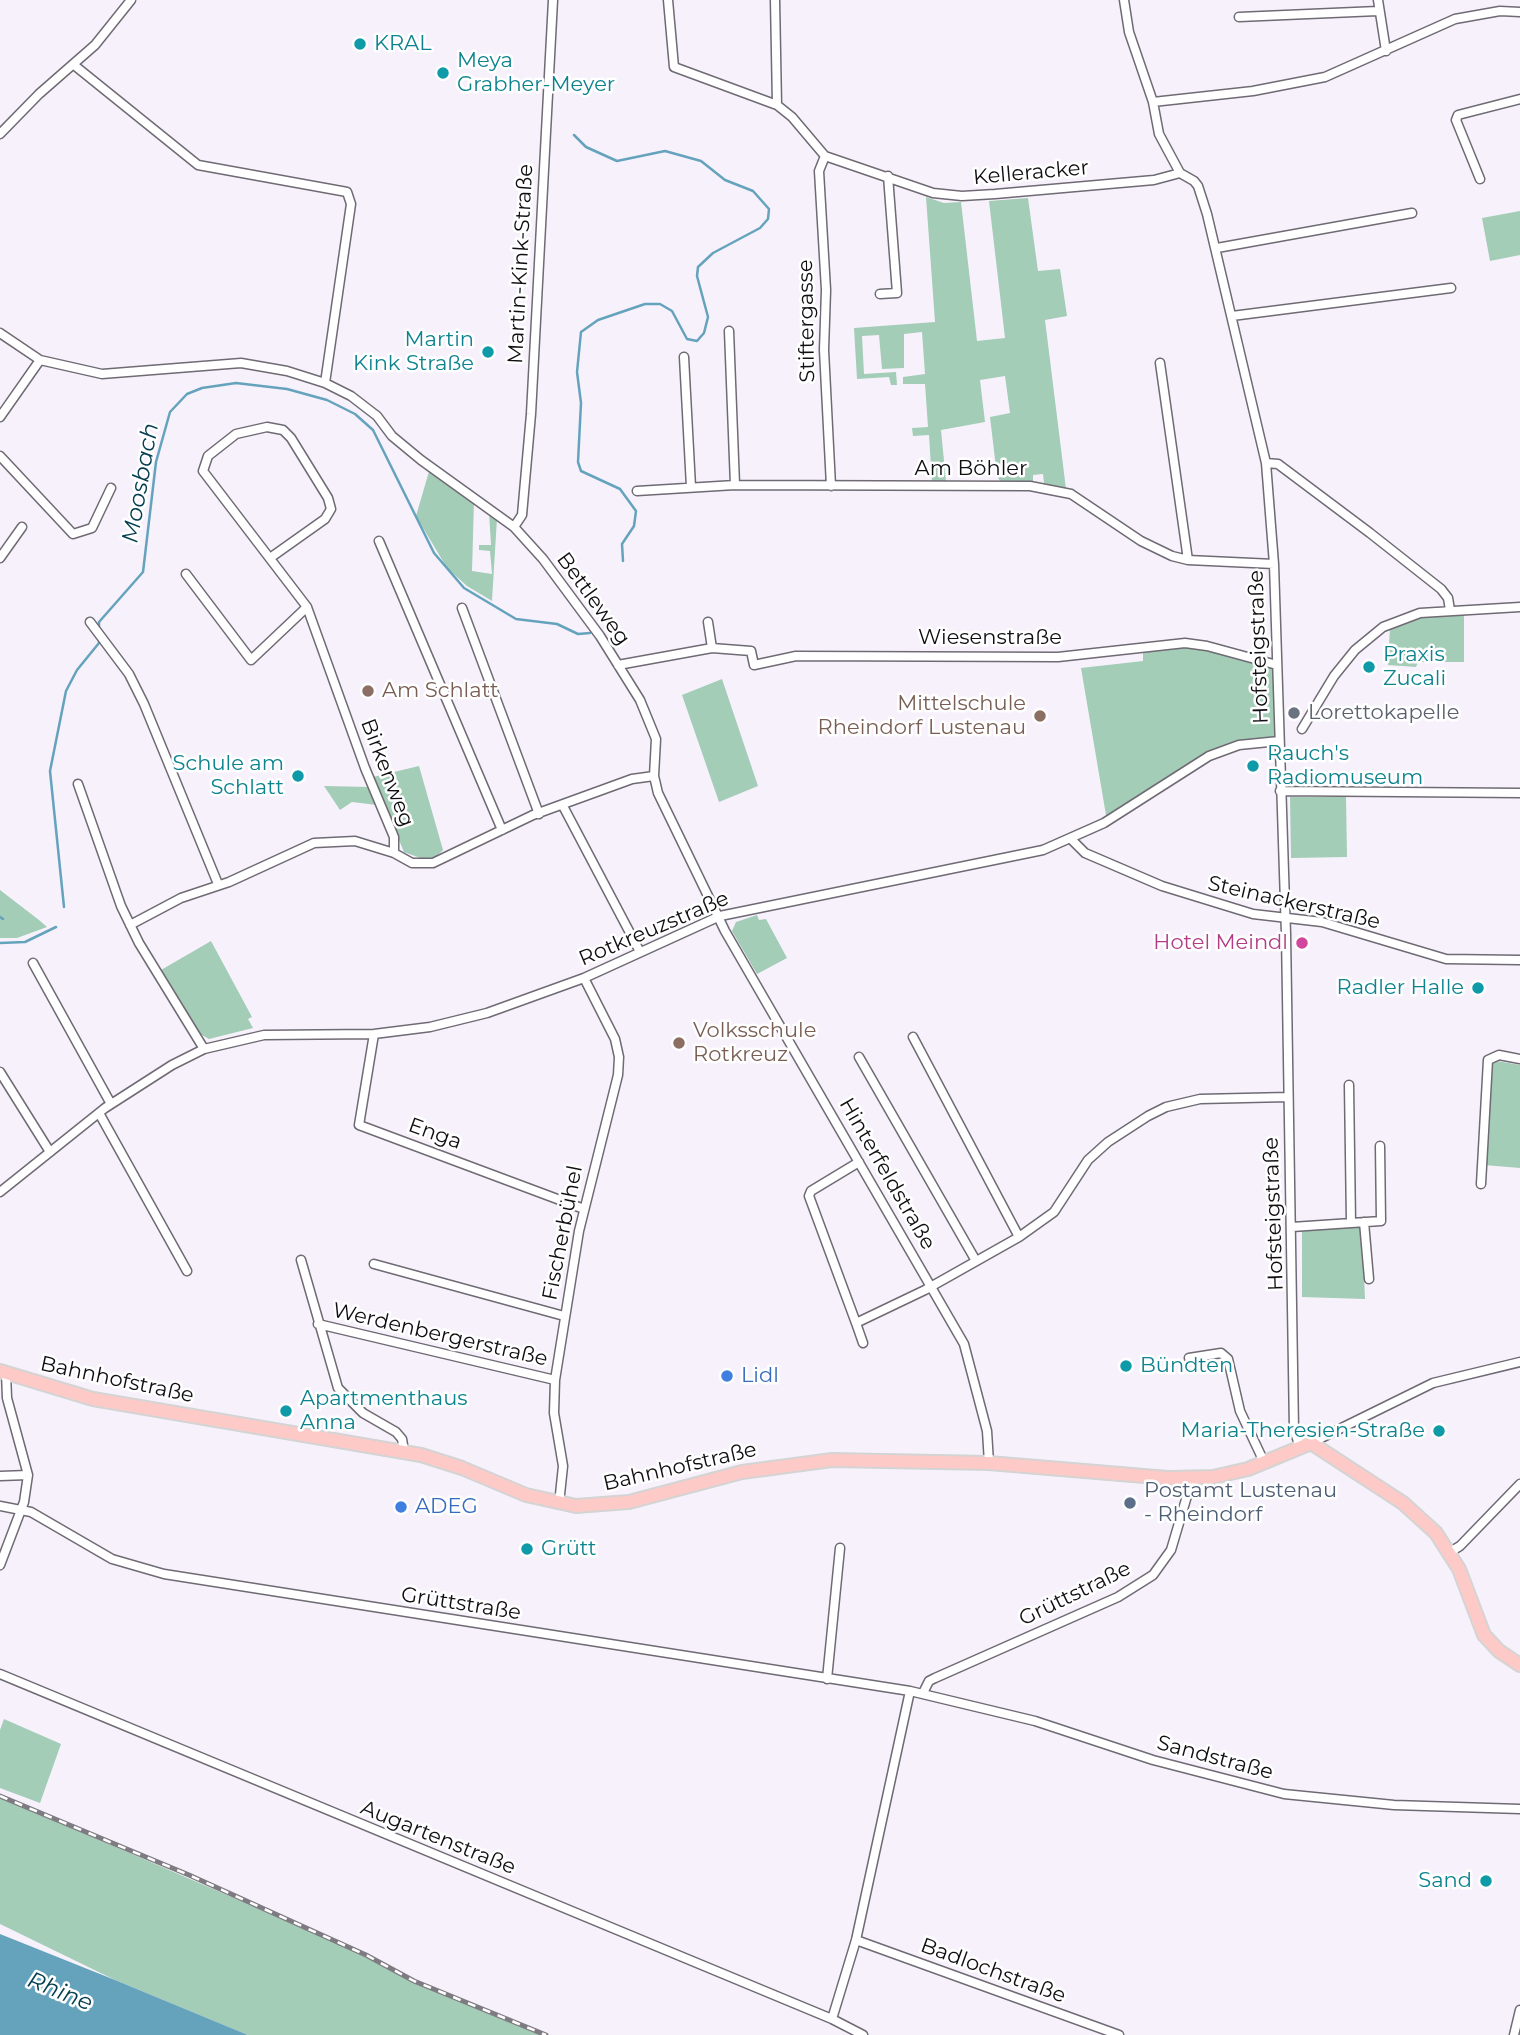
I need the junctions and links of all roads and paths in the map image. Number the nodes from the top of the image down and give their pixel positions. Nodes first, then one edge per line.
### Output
1 (131, 0) edge
2 (553, 0) edge
3 (668, 0) edge
4 (775, 0) edge
5 (1124, 0) edge
6 (1378, 0) edge
7 (1500, 0) edge
8 (1378, 11) junction
9 (1500, 12) junction
10 (1520, 12) edge
11 (1240, 17) dead end
12 (1386, 51) junction
13 (74, 65) junction
14 (1520, 99) edge
15 (1153, 102) junction
16 (777, 105) junction
17 (0, 134) edge
18 (825, 156) junction
19 (1180, 173) junction
20 (888, 176) junction
21 (1480, 179) dead end
22 (1412, 213) dead end
23 (1217, 248) junction
24 (1451, 288) dead end
25 (880, 294) dead end
26 (1232, 316) junction
27 (729, 331) dead end
28 (0, 332) edge
29 (684, 358) dead end
30 (40, 360) junction
31 (1160, 363) dead end
32 (325, 383) junction
33 (0, 417) edge
34 (0, 456) edge
35 (1266, 463) junction
36 (735, 485) junction
37 (831, 486) junction
38 (691, 487) junction
39 (111, 488) dead end
40 (637, 491) dead end
41 (22, 527) dead end
42 (514, 527) junction
43 (379, 541) dead end
44 (0, 558) edge
45 (270, 558) junction
46 (1188, 560) junction
47 (1274, 564) junction
48 (186, 573) dead end
49 (307, 607) junction
50 (1520, 607) edge
51 (463, 608) dead end
52 (1450, 610) junction
53 (90, 622) dead end
54 (708, 622) dead end
55 (712, 648) junction
56 (618, 665) junction
57 (1277, 665) junction
58 (1302, 729) dead end
59 (1279, 741) junction
60 (654, 776) junction
61 (78, 784) dead end
62 (1280, 791) junction
63 (1520, 793) edge
64 (563, 806) junction
65 (539, 814) junction
66 (502, 830) junction
67 (1072, 840) junction
68 (394, 853) junction
69 (218, 884) junction
70 (720, 916) junction
71 (1284, 917) junction
72 (130, 925) junction
73 (639, 950) junction
74 (1520, 960) edge
75 (33, 963) dead end
76 (584, 978) junction
77 (374, 1034) junction
78 (913, 1037) dead end
79 (204, 1049) junction
80 (859, 1057) dead end
81 (1520, 1059) edge
82 (0, 1072) edge
83 (1349, 1084) dead end
84 (1288, 1097) junction
85 (111, 1104) junction
86 (99, 1113) junction
87 (1380, 1146) dead end
88 (50, 1152) junction
89 (859, 1161) junction
90 (1481, 1184) dead end
91 (0, 1192) edge
92 (584, 1209) junction
93 (1364, 1222) junction
94 (1351, 1223) junction
95 (1292, 1227) junction
96 (1019, 1237) junction
97 (301, 1260) dead end
98 (976, 1261) junction
99 (374, 1264) dead end
100 (187, 1271) dead end
101 (1369, 1279) dead end
102 (932, 1285) junction
103 (564, 1316) junction
104 (856, 1323) junction
105 (318, 1324) junction
106 (863, 1343) dead end
107 (1189, 1358) dead end
108 (1520, 1362) edge
109 (3, 1372) edge
110 (555, 1380) junction
111 (1306, 1445) junction
112 (404, 1451) junction
113 (1264, 1462) junction
114 (989, 1463) junction
115 (28, 1475) junction
116 (0, 1476) edge
117 (1192, 1479) junction
118 (1520, 1484) edge
119 (559, 1504) junction
120 (0, 1506) edge
121 (21, 1509) junction
122 (840, 1548) dead end
123 (1450, 1552) junction
124 (0, 1565) edge
125 (1520, 1665) edge
126 (0, 1674) edge
127 (827, 1679) junction
128 (910, 1691) junction
129 (923, 1693) junction
130 (1520, 1809) edge
131 (856, 1940) junction
132 (1520, 2010) edge
133 (832, 2019) junction
134 (863, 2035) edge
135 (1119, 2035) edge
136 (1514, 2035) edge

1 - 13 street
2 - 42 street, Martin-Kink-Straße
3 - 16 street
4 - 16 street
5 - 15 street, Hofsteigstraße
6 - 8 street
7 - 9 street
8 - 11 street
8 - 12 street
9 - 10 street
9 - 12 street
12 - 15 street
13 - 17 street
13 - 32 street
14 - 21 street
15 - 19 street, Hofsteigstraße
16 - 18 street
18 - 20 street, Kelleracker
18 - 37 street, Stiftergasse
19 - 20 street, Kelleracker
19 - 23 street, Hofsteigstraße
20 - 25 street
22 - 23 street
23 - 26 street, Hofsteigstraße
24 - 26 street
26 - 35 street, Hofsteigstraße
27 - 36 street
28 - 30 street, Bettleweg
29 - 38 street
30 - 32 street, Bettleweg
30 - 33 street
31 - 46 street
32 - 42 street, Bettleweg
34 - 39 street
35 - 47 street, Hofsteigstraße
35 - 52 street
36 - 37 street, Am Böhler
36 - 38 street, Am Böhler
37 - 46 street, Am Böhler
38 - 40 street, Am Böhler
41 - 44 street
42 - 56 street, Bettleweg
43 - 66 street
45 - 45 street, Birkenweg
45 - 49 street, Birkenweg
46 - 47 street, Am Böhler
47 - 57 street, Hofsteigstraße
48 - 49 street
49 - 68 street, Birkenweg
50 - 52 street
51 - 65 street
52 - 58 street
53 - 69 street
54 - 55 street
55 - 56 street, Wiesenstraße
55 - 57 street, Wiesenstraße
56 - 60 street, Bettleweg
57 - 59 street, Hofsteigstraße
59 - 62 street, Hofsteigstraße
59 - 67 street, Rotkreuzstraße
60 - 64 street
60 - 70 street, Bettleweg
61 - 72 street
62 - 63 street
62 - 71 street, Hofsteigstraße
64 - 65 street
64 - 73 street
65 - 66 street
66 - 68 street
67 - 70 street, Rotkreuzstraße
67 - 71 street, Steinackerstraße
68 - 69 street
69 - 72 street
70 - 73 street, Rotkreuzstraße
70 - 89 street, Hinterfeldstraße
71 - 74 street, Steinackerstraße
71 - 84 street, Hofsteigstraße
72 - 79 street
73 - 76 street, Rotkreuzstraße
75 - 85 street
76 - 77 street, Rotkreuzstraße
76 - 92 street, Fischerbühel
77 - 79 street, Rotkreuzstraße
77 - 92 street, Enga
78 - 96 street
79 - 85 street, Rotkreuzstraße
80 - 98 street
81 - 90 street
82 - 88 street
83 - 94 street
84 - 95 street, Hofsteigstraße
84 - 96 street
85 - 86 street, Rotkreuzstraße
86 - 88 street, Rotkreuzstraße
86 - 100 street
87 - 93 street
88 - 91 street, Rotkreuzstraße
89 - 102 street, Hinterfeldstraße
89 - 104 street
92 - 103 street, Fischerbühel
93 - 94 street
93 - 101 street
94 - 95 street
95 - 111 street, Hofsteigstraße
96 - 98 street
97 - 105 street, Werdenbergerstraße
98 - 102 street
99 - 103 street
102 - 104 street
102 - 114 street, Hinterfeldstraße
103 - 110 street, Fischerbühel
104 - 106 street
105 - 110 street, Werdenbergerstraße
105 - 112 street, Werdenbergerstraße
107 - 113 street
108 - 111 street
109 - 112 main road, Bahnhofstraße
109 - 115 street, Bahnhofstraße
110 - 119 street, Fischerbühel
111 - 113 main road, Bahnhofstraße
111 - 123 main road
112 - 119 main road, Bahnhofstraße
113 - 117 main road, Bahnhofstraße
114 - 117 main road, Bahnhofstraße
114 - 119 main road, Bahnhofstraße
115 - 116 street
115 - 121 street, Bahnhofstraße
117 - 129 street, Grüttstraße
118 - 123 street
120 - 121 street
121 - 124 street
121 - 127 street, Grüttstraße
122 - 127 street
123 - 125 main road
126 - 133 street, Augartenstraße
127 - 128 street, Grüttstraße
128 - 129 street, Sandstraße
128 - 131 street
129 - 130 street, Sandstraße
131 - 133 street
131 - 135 street, Badlochstraße
132 - 136 street
133 - 134 street, Augartenstraße

